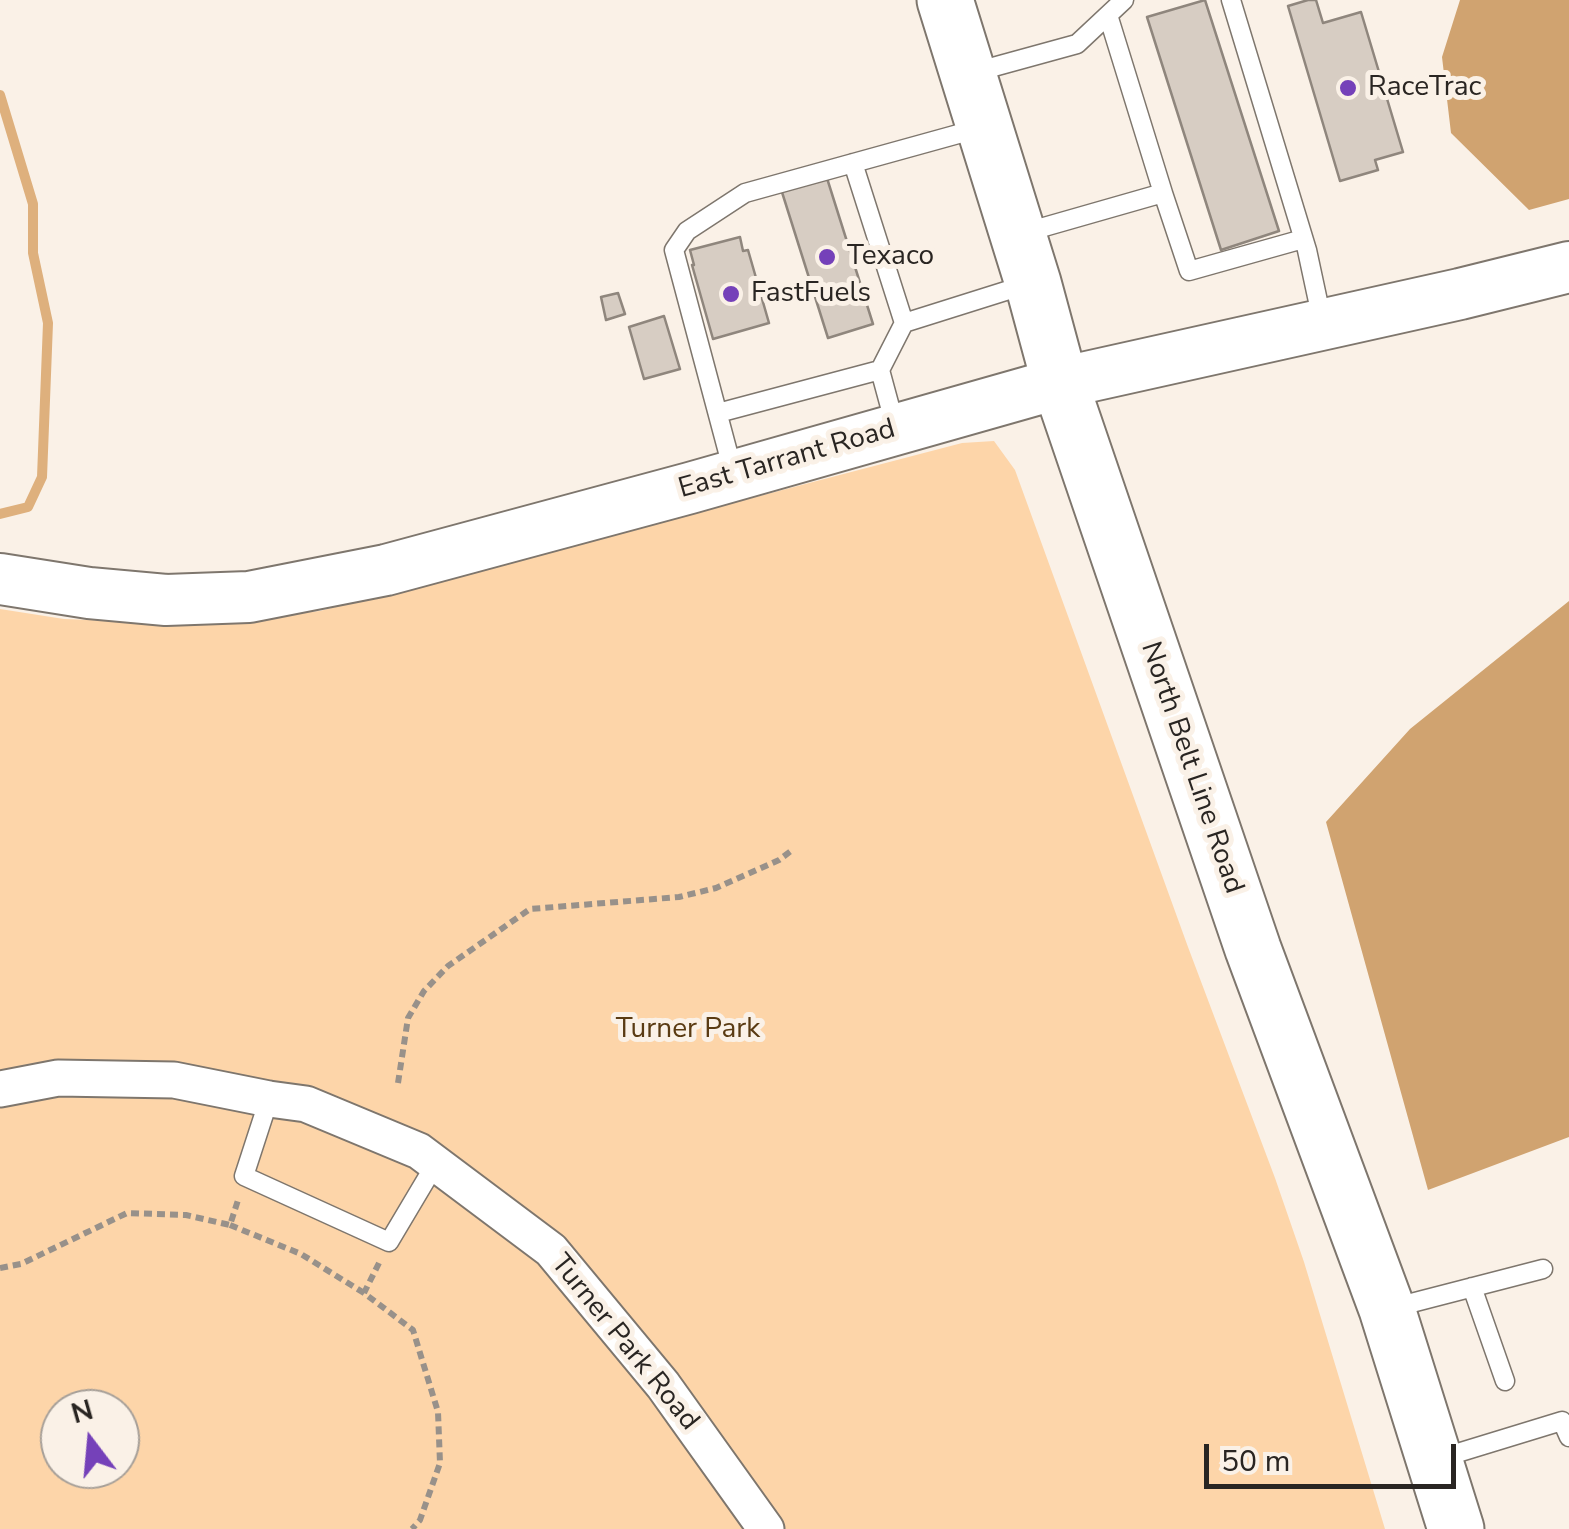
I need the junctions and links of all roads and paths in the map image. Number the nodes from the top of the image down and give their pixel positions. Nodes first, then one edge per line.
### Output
1 (945, 0) edge
2 (1124, 0) edge
3 (1231, 0) edge
4 (1108, 16) junction
5 (969, 74) junction
6 (985, 127) junction
7 (853, 163) junction
8 (1164, 193) junction
9 (1303, 239) junction
10 (1026, 258) junction
11 (1569, 267) edge
12 (904, 323) junction
13 (1324, 325) junction
14 (880, 370) junction
15 (1060, 383) junction
16 (718, 413) junction
17 (896, 430) junction
18 (734, 475) junction
19 (0, 579) edge
20 (791, 851) dead end
21 (398, 1083) dead end
22 (0, 1090) edge
23 (269, 1099) junction
24 (436, 1163) junction
25 (244, 1176) junction
26 (230, 1225) junction
27 (389, 1242) junction
28 (0, 1268) edge
29 (1543, 1269) dead end
30 (1472, 1287) junction
31 (364, 1293) junction
32 (1387, 1310) junction
33 (1504, 1381) dead end
34 (1569, 1437) edge
35 (1435, 1460) junction
36 (412, 1529) edge
37 (766, 1529) edge
38 (1456, 1529) edge

1 - 5 main road, North Belt Line Road
2 - 4 lane
3 - 9 lane
4 - 5 lane
4 - 8 lane
5 - 6 main road, North Belt Line Road
6 - 7 lane
6 - 10 main road, North Belt Line Road
7 - 12 lane
7 - 16 lane
8 - 9 lane
8 - 10 lane
9 - 13 lane
10 - 12 lane
10 - 15 main road, North Belt Line Road
11 - 13 street, East Tarrant Road
12 - 14 lane
13 - 15 street, East Tarrant Road
14 - 16 lane
14 - 17 lane
15 - 17 street, East Tarrant Road
15 - 32 main road, North Belt Line Road
16 - 18 lane
17 - 18 street, East Tarrant Road
18 - 19 street, East Tarrant Road
20 - 21 path
22 - 23 street, Turner Park Road
23 - 24 street, Turner Park Road
23 - 25 lane
24 - 27 lane
24 - 37 street, Turner Park Road
25 - 26 path
25 - 27 lane
26 - 28 path
26 - 31 path
27 - 31 path
29 - 30 lane
30 - 32 lane
30 - 33 lane
31 - 36 path
32 - 35 main road, North Belt Line Road
34 - 35 lane
35 - 38 main road, North Belt Line Road

